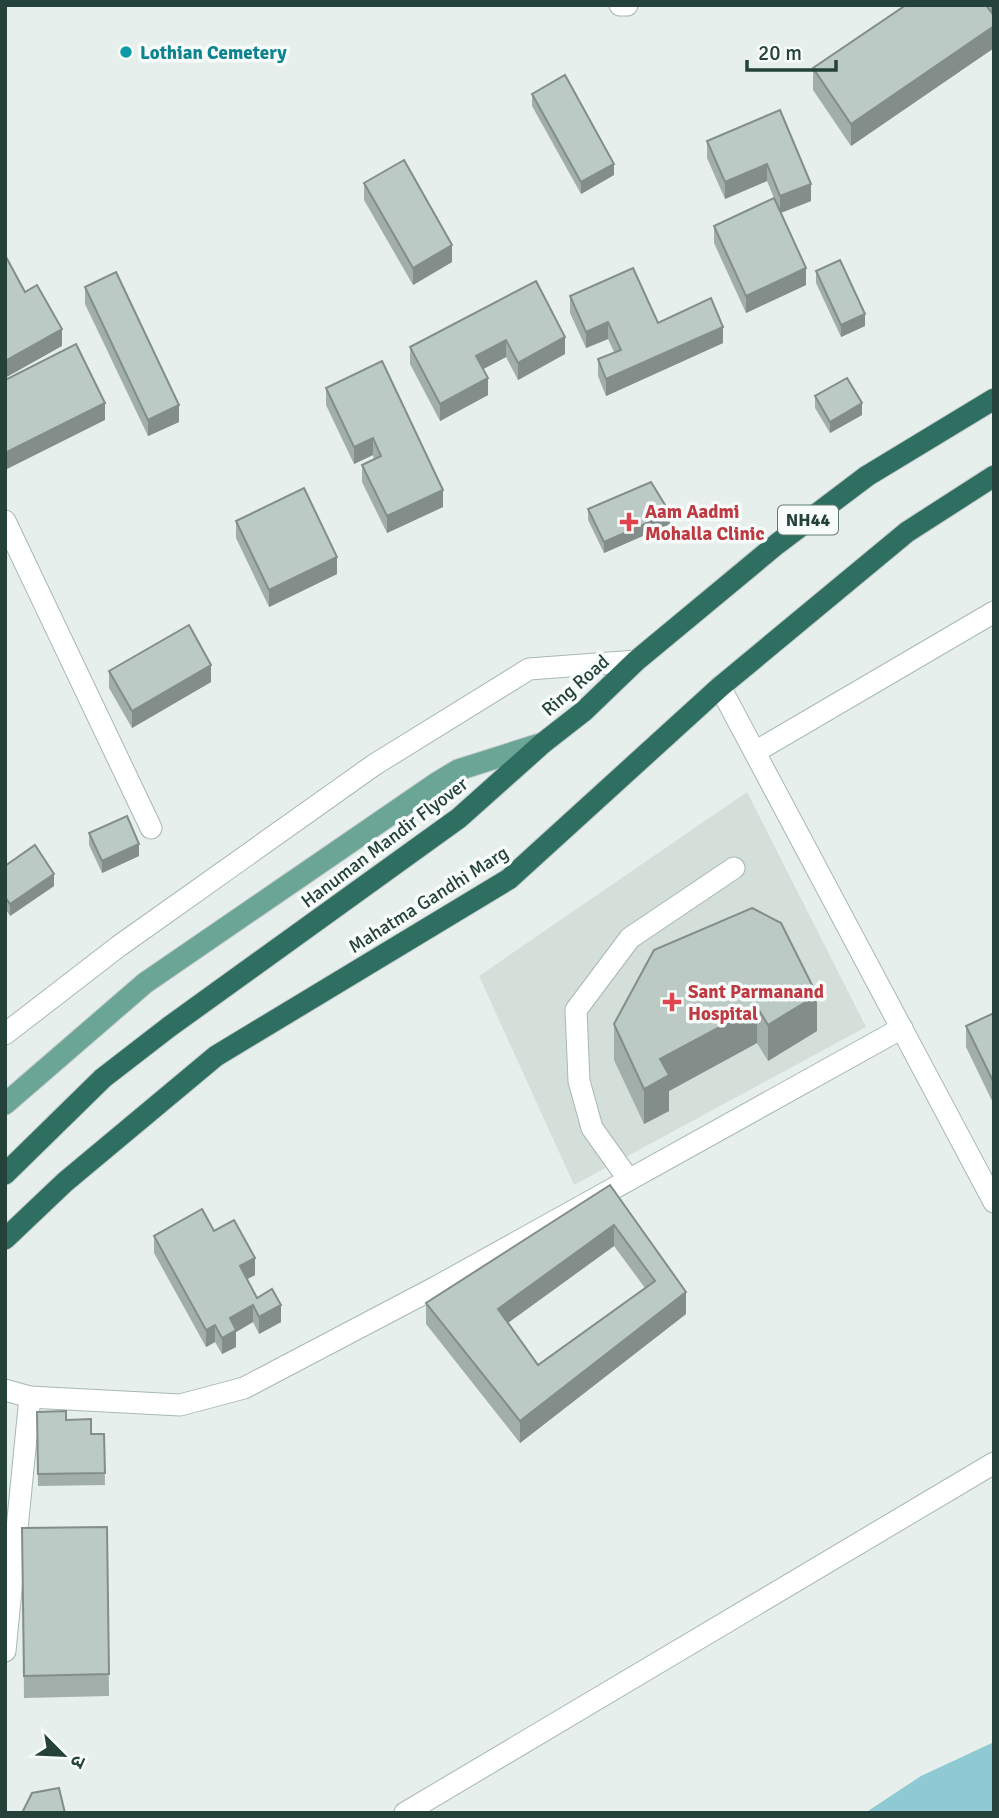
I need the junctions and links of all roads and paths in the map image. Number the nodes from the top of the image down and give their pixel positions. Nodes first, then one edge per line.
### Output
1 (620, 5) edge
2 (626, 5) edge
3 (994, 399) edge
4 (994, 476) edge
5 (5, 521) edge
6 (994, 612) edge
7 (636, 661) junction
8 (720, 687) junction
9 (543, 743) junction
10 (755, 752) junction
11 (151, 828) dead end
12 (734, 868) dead end
13 (902, 1028) junction
14 (5, 1034) edge
15 (5, 1104) edge
16 (5, 1174) edge
17 (629, 1180) junction
18 (994, 1202) edge
19 (5, 1239) edge
20 (5, 1390) edge
21 (30, 1397) junction
22 (994, 1463) edge
23 (5, 1651) edge
24 (405, 1813) edge

1 - 2 street
3 - 7 highway, NH44
4 - 8 highway, Mahatma Gandhi Marg
5 - 11 street
6 - 10 street
7 - 9 highway, Ring Road
7 - 14 street
8 - 10 street
8 - 19 highway, Mahatma Gandhi Marg
9 - 15 main road, Hanuman Mandir Flyover
9 - 16 highway, Hanuman Mandir Flyover
10 - 13 street
12 - 17 street
13 - 17 street
13 - 18 street
17 - 21 street
20 - 21 street
21 - 23 street
22 - 24 street

